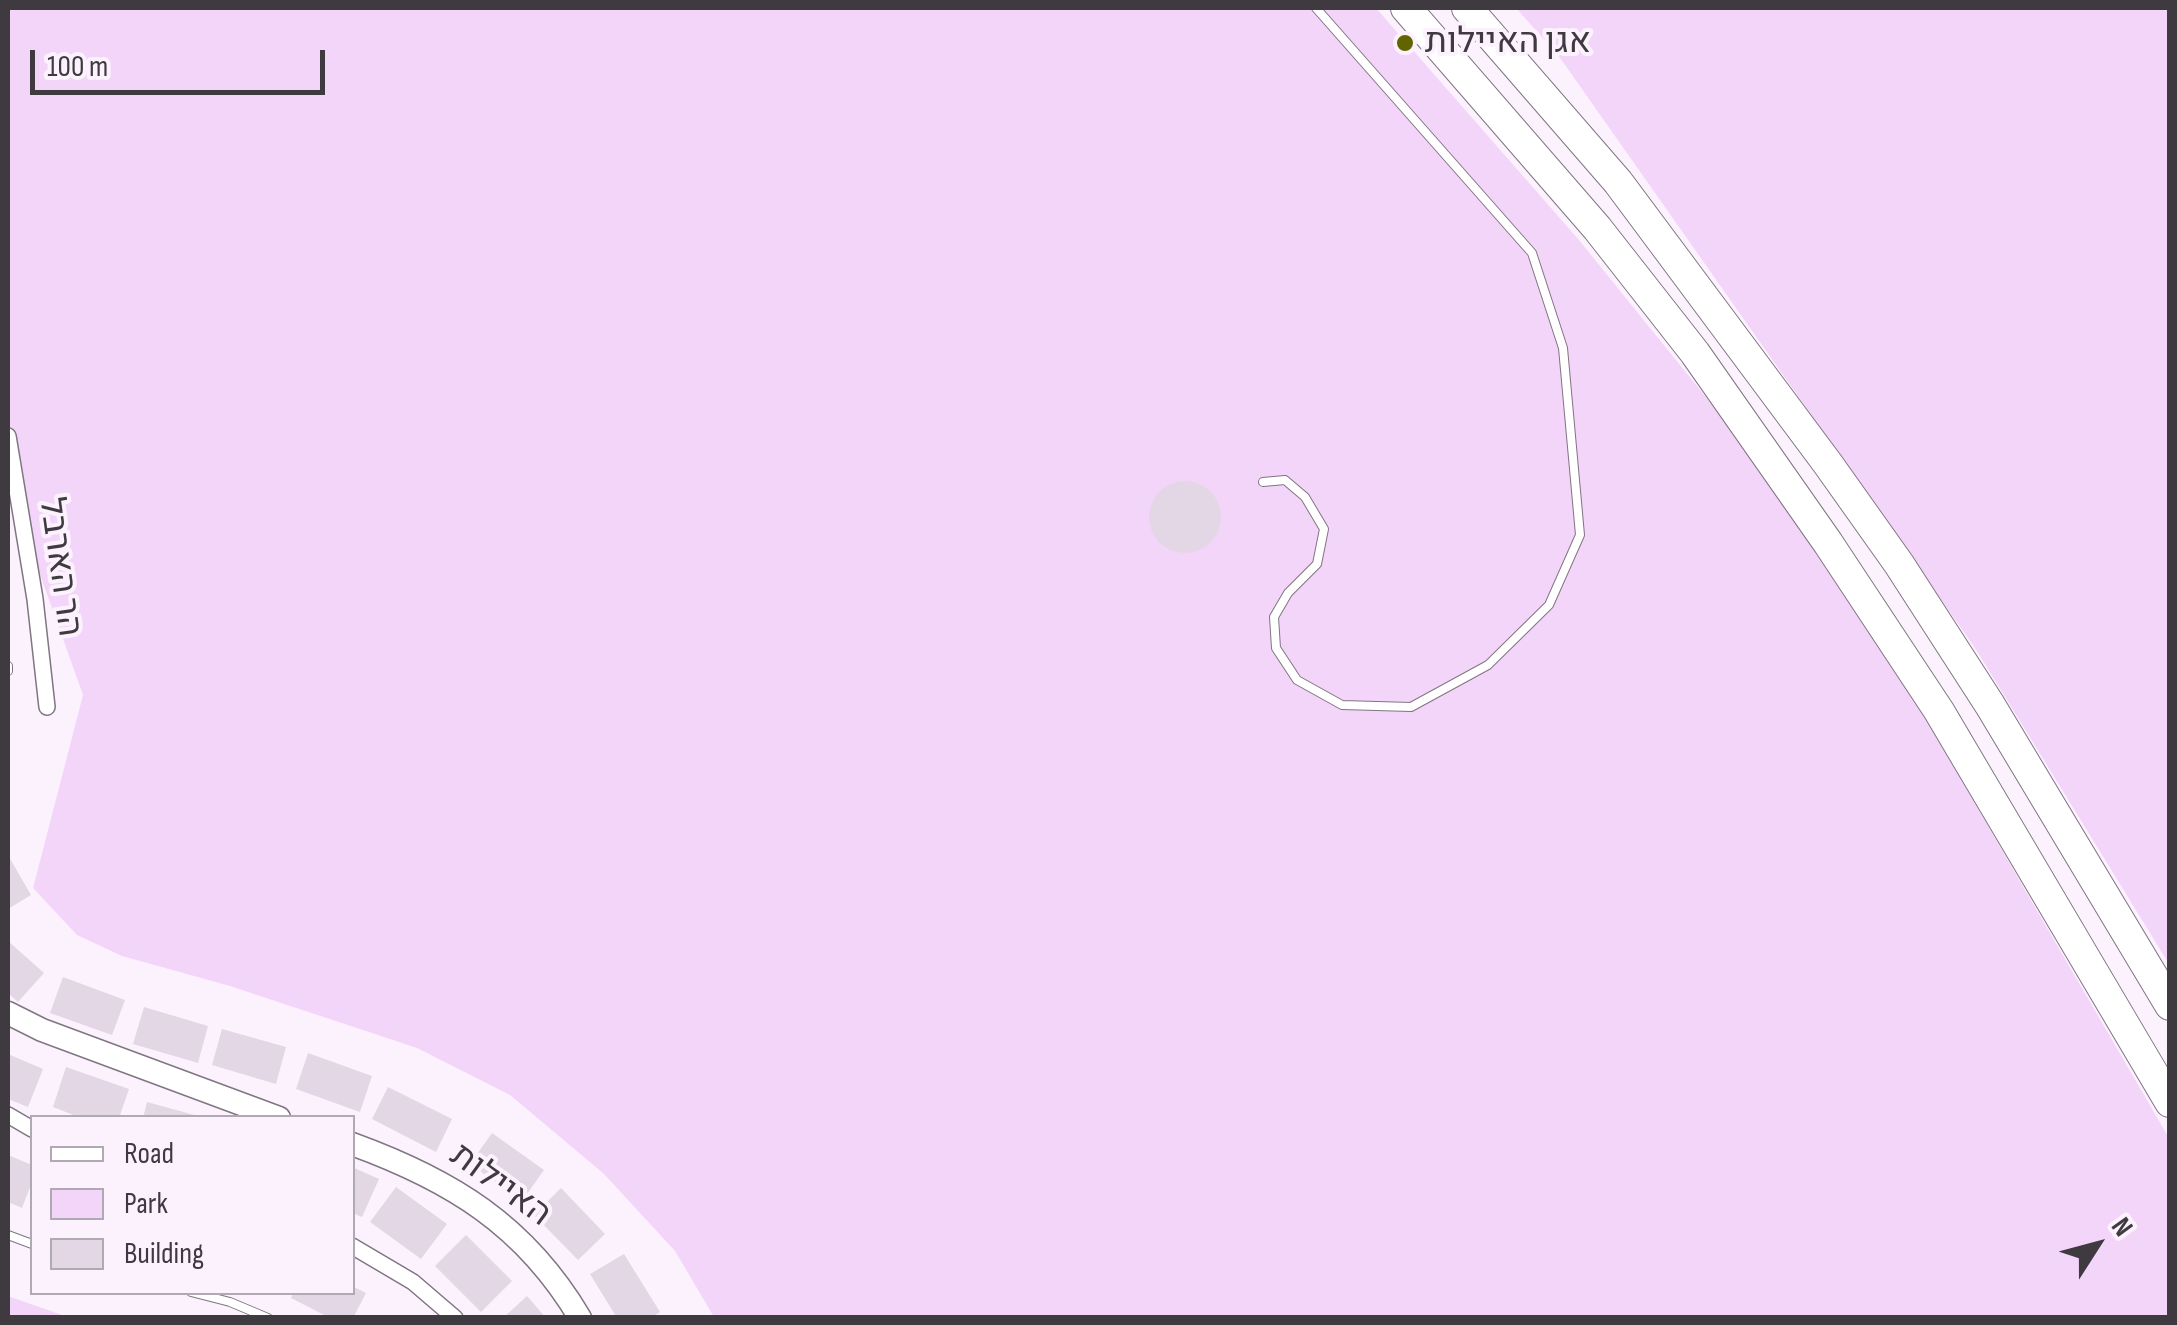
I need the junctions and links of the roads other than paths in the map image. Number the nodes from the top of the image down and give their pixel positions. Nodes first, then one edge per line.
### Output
1 (1316, 8) edge
2 (1406, 8) edge
3 (1467, 8) edge
4 (8, 436) edge
5 (1263, 482) dead end
6 (14, 499) edge
7 (47, 708) dead end
8 (2170, 1004) edge
9 (8, 1013) edge
10 (2170, 1102) edge
11 (8, 1115) edge
12 (272, 1115) edge
13 (30, 1128) edge
14 (355, 1145) edge
15 (355, 1248) edge
16 (202, 1295) edge
17 (268, 1318) edge
18 (455, 1318) edge
19 (580, 1318) edge

1 - 5 lane
2 - 10 highway
3 - 8 highway
4 - 6 street, הר הארבל
6 - 7 street, הר הארבל
9 - 12 street
11 - 13 street
14 - 19 street, האיילות
15 - 18 street
16 - 17 lane

